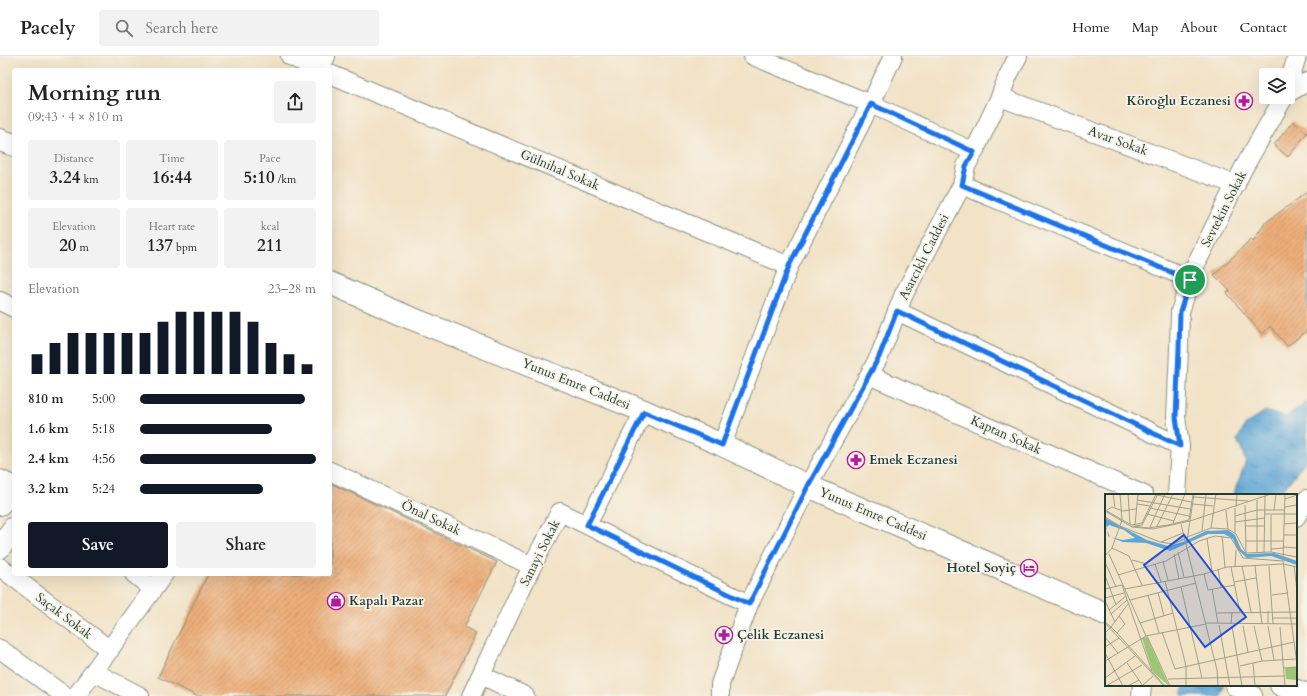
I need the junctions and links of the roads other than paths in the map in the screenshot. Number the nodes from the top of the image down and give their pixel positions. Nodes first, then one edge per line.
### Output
1 (290, 56) edge
2 (753, 56) edge
3 (893, 56) edge
4 (1018, 56) edge
5 (1297, 56) edge
6 (321, 68) edge
7 (1293, 68) edge
8 (332, 73) edge
9 (1307, 82) edge
10 (1295, 89) edge
11 (1000, 97) junction
12 (871, 104) junction
13 (1280, 104) edge
14 (0, 140) edge
15 (12, 144) edge
16 (974, 152) junction
17 (962, 185) junction
18 (1236, 185) junction
19 (789, 266) junction
20 (1190, 280) junction
21 (332, 284) edge
22 (0, 301) edge
23 (12, 307) edge
24 (897, 311) junction
25 (869, 374) junction
26 (644, 412) junction
27 (722, 445) junction
28 (1180, 446) junction
29 (332, 472) edge
30 (0, 479) edge
31 (12, 485) edge
32 (808, 486) junction
33 (12, 489) edge
34 (1142, 494) edge
35 (1177, 494) edge
36 (1307, 499) edge
37 (0, 504) edge
38 (1297, 515) edge
39 (587, 525) junction
40 (12, 531) edge
41 (0, 547) edge
42 (532, 566) junction
43 (0, 567) edge
44 (137, 576) edge
45 (163, 576) edge
46 (153, 589) junction
47 (749, 604) junction
48 (1105, 614) edge
49 (0, 649) edge
50 (110, 650) junction
51 (94, 672) junction
52 (481, 675) junction
53 (1142, 686) edge
54 (1282, 686) edge
55 (1284, 686) edge
56 (1307, 695) edge
57 (65, 696) edge
58 (76, 696) edge
59 (140, 696) edge
60 (471, 696) edge
61 (526, 696) edge
62 (720, 696) edge
63 (1140, 696) edge
64 (1290, 696) edge

1 - 6 street, Gülnihal Sokak
2 - 12 street
3 - 12 street
4 - 11 street, Asarcıklı Caddesi
5 - 7 street
8 - 19 street, Gülnihal Sokak
9 - 10 street
11 - 16 street, Asarcıklı Caddesi
11 - 18 street, Avar Sokak
12 - 16 street
12 - 19 street
13 - 18 street, Sevtekin Sokak
14 - 15 main road
16 - 17 street, Asarcıklı Caddesi
17 - 20 street
17 - 24 street, Asarcıklı Caddesi
18 - 20 street, Sevtekin Sokak
19 - 27 street
20 - 28 street, Sevtekin Sokak
21 - 26 main road, Yunus Emre Caddesi
22 - 23 street
24 - 25 street, Asarcıklı Caddesi
24 - 28 street
25 - 32 street, Asarcıklı Caddesi
25 - 34 street, Kaptan Sokak
26 - 27 main road, Yunus Emre Caddesi
26 - 39 street
27 - 32 main road, Yunus Emre Caddesi
28 - 35 street, Sevtekin Sokak
29 - 42 street, Önal Sokak
30 - 31 street
32 - 47 street, Asarcıklı Caddesi
32 - 48 main road, Yunus Emre Caddesi
33 - 37 main road
36 - 38 street
39 - 42 street, Sanayi Sokak
39 - 47 street, Sanayi Sokak
40 - 41 main road
42 - 52 street, Sanayi Sokak
43 - 50 street, Saçak Sokak
44 - 46 street
45 - 46 street
46 - 50 street
47 - 62 street, Asarcıklı Caddesi
49 - 57 street
50 - 51 street
51 - 58 street
51 - 59 street
52 - 60 street, Sanayi Sokak
52 - 61 street
53 - 63 street
54 - 64 main road
55 - 56 main road

